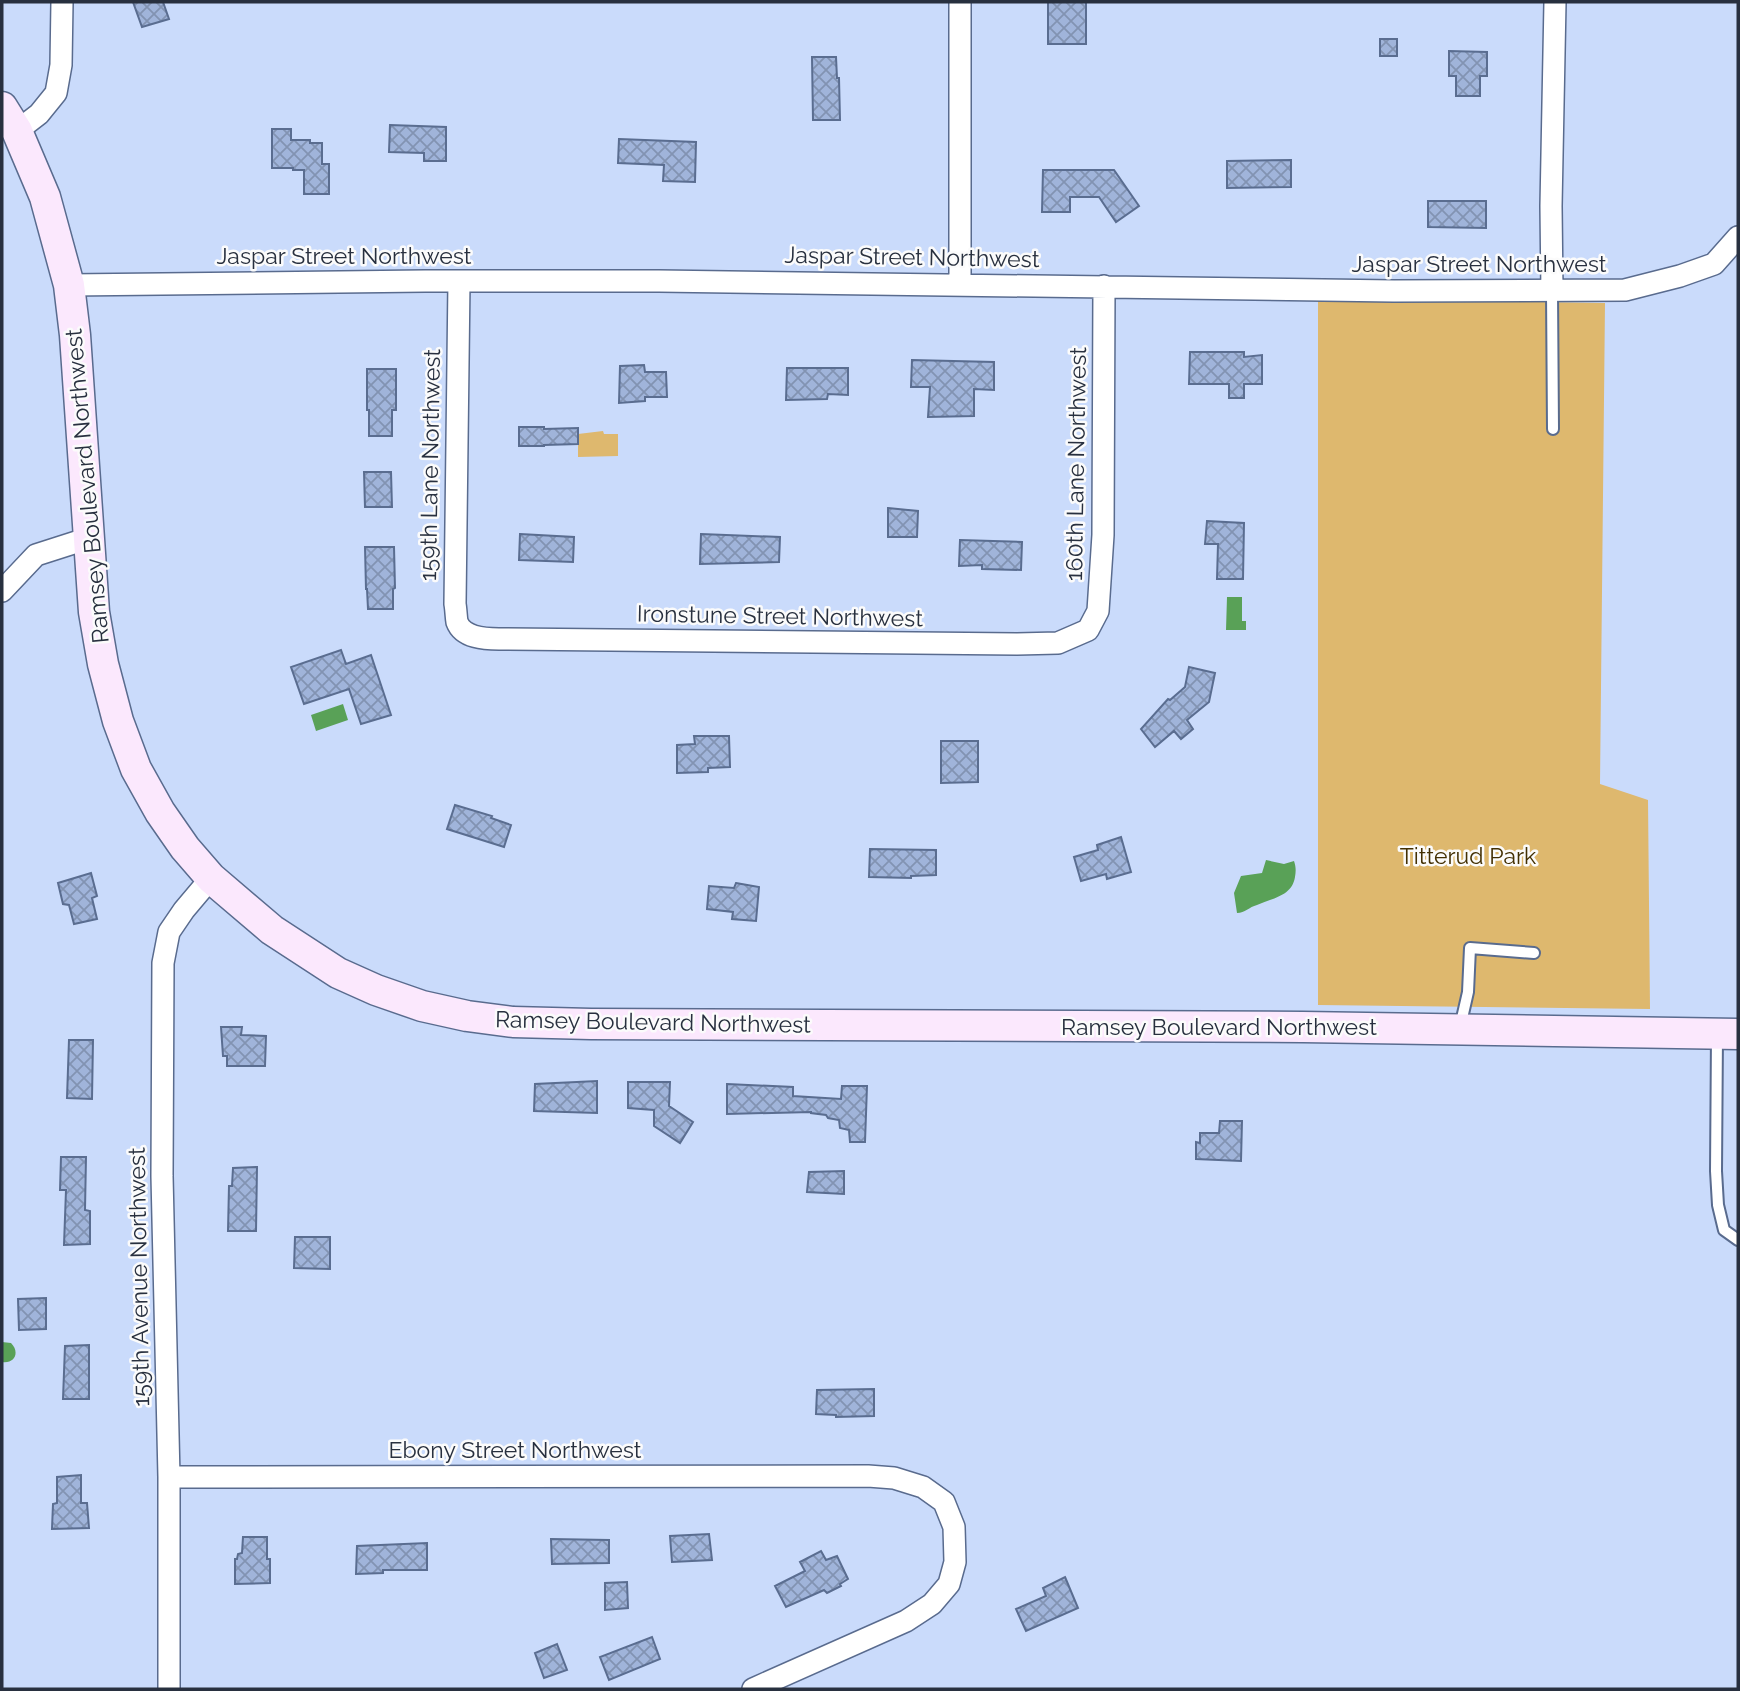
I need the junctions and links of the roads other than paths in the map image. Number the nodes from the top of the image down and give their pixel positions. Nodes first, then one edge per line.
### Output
1 (62, 2) edge
2 (960, 2) edge
3 (1555, 2) edge
4 (9, 119) edge
5 (1738, 237) edge
6 (458, 281) junction
7 (960, 284) junction
8 (69, 285) junction
9 (1104, 286) junction
10 (1552, 292) junction
11 (1553, 429) dead end
12 (89, 538) junction
13 (2, 591) edge
14 (1078, 634) joint
15 (479, 638) joint
16 (211, 878) junction
17 (1534, 953) dead end
18 (1459, 1030) junction
19 (1728, 1034) edge
20 (1738, 1240) edge
21 (169, 1477) junction
22 (169, 1689) edge
23 (753, 1689) edge

1 - 4 street
2 - 7 street
3 - 10 street
4 - 8 street, Ramsey Boulevard Northwest
5 - 10 street, Jaspar Street Northwest
6 - 7 street, Jaspar Street Northwest
6 - 8 street, Jaspar Street Northwest
6 - 15 street, 159th Lane Northwest
7 - 9 street, Jaspar Street Northwest
8 - 12 street, Ramsey Boulevard Northwest
9 - 10 street, Jaspar Street Northwest
9 - 14 street, 160th Lane Northwest
10 - 11 lane
12 - 13 street
12 - 16 street, Ramsey Boulevard Northwest
14 - 15 street, Ironstune Street Northwest
16 - 18 street, Ramsey Boulevard Northwest
16 - 21 street, 159th Avenue Northwest
17 - 18 lane
18 - 19 street, Ramsey Boulevard Northwest
19 - 20 lane
21 - 22 street, 159th Avenue Northwest
21 - 23 street, Ebony Street Northwest

